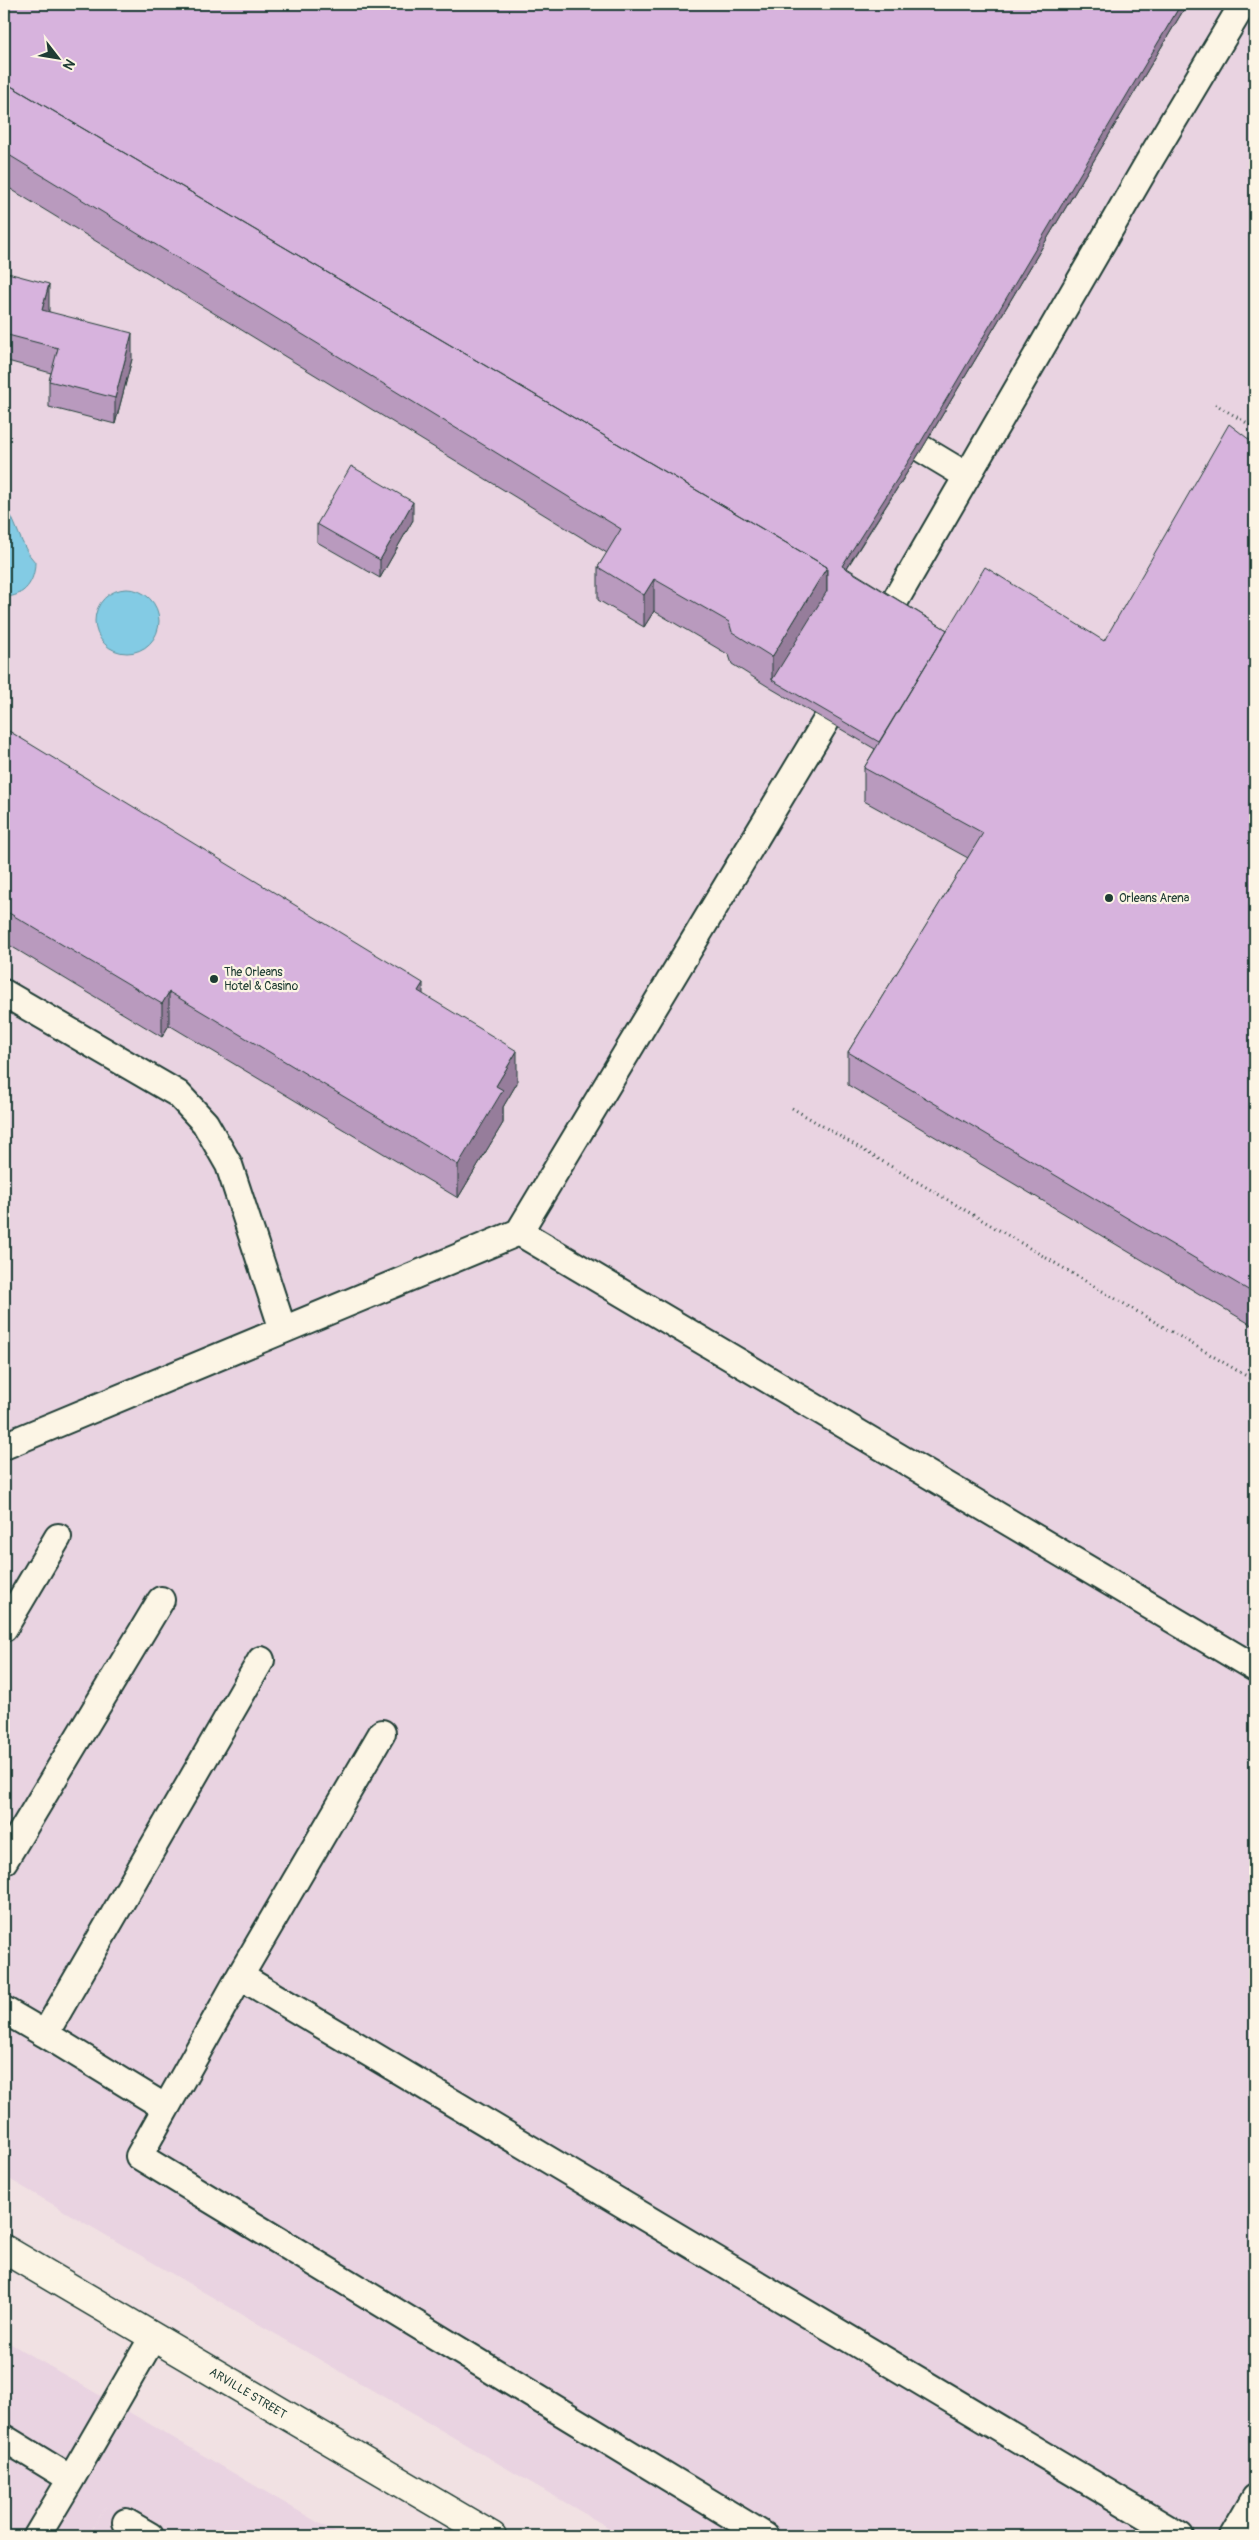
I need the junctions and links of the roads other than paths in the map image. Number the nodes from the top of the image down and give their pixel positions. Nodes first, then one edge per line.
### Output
1 (1243, 4) edge
2 (922, 449) edge
3 (967, 476) junction
4 (892, 606) edge
5 (826, 721) edge
6 (4, 993) edge
7 (519, 1232) junction
8 (283, 1330) junction
9 (4, 1446) edge
10 (58, 1537) dead end
11 (162, 1600) dead end
12 (4, 1628) edge
13 (261, 1660) dead end
14 (1255, 1668) edge
15 (382, 1733) dead end
16 (4, 1860) edge
17 (240, 1976) junction
18 (4, 2010) edge
19 (46, 2034) junction
20 (166, 2108) junction
21 (4, 2249) edge
22 (153, 2337) junction
23 (4, 2438) edge
24 (71, 2479) junction
25 (1255, 2498) edge
26 (126, 2522) dead end
27 (37, 2536) edge
28 (150, 2536) edge
29 (492, 2536) edge
30 (765, 2536) edge
31 (1180, 2536) edge
32 (1233, 2536) edge

1 - 3 lane
2 - 3 lane
3 - 4 lane
5 - 7 lane
6 - 8 lane
7 - 8 lane
7 - 14 lane
8 - 9 lane
10 - 12 lane
11 - 16 lane
13 - 19 lane
15 - 17 lane
17 - 20 lane
17 - 31 lane
18 - 19 lane
19 - 20 lane
20 - 30 lane
21 - 22 main road, ARVILLE STREET
22 - 24 lane
22 - 29 main road, ARVILLE STREET
23 - 24 lane
24 - 27 lane
25 - 32 lane
26 - 28 lane

